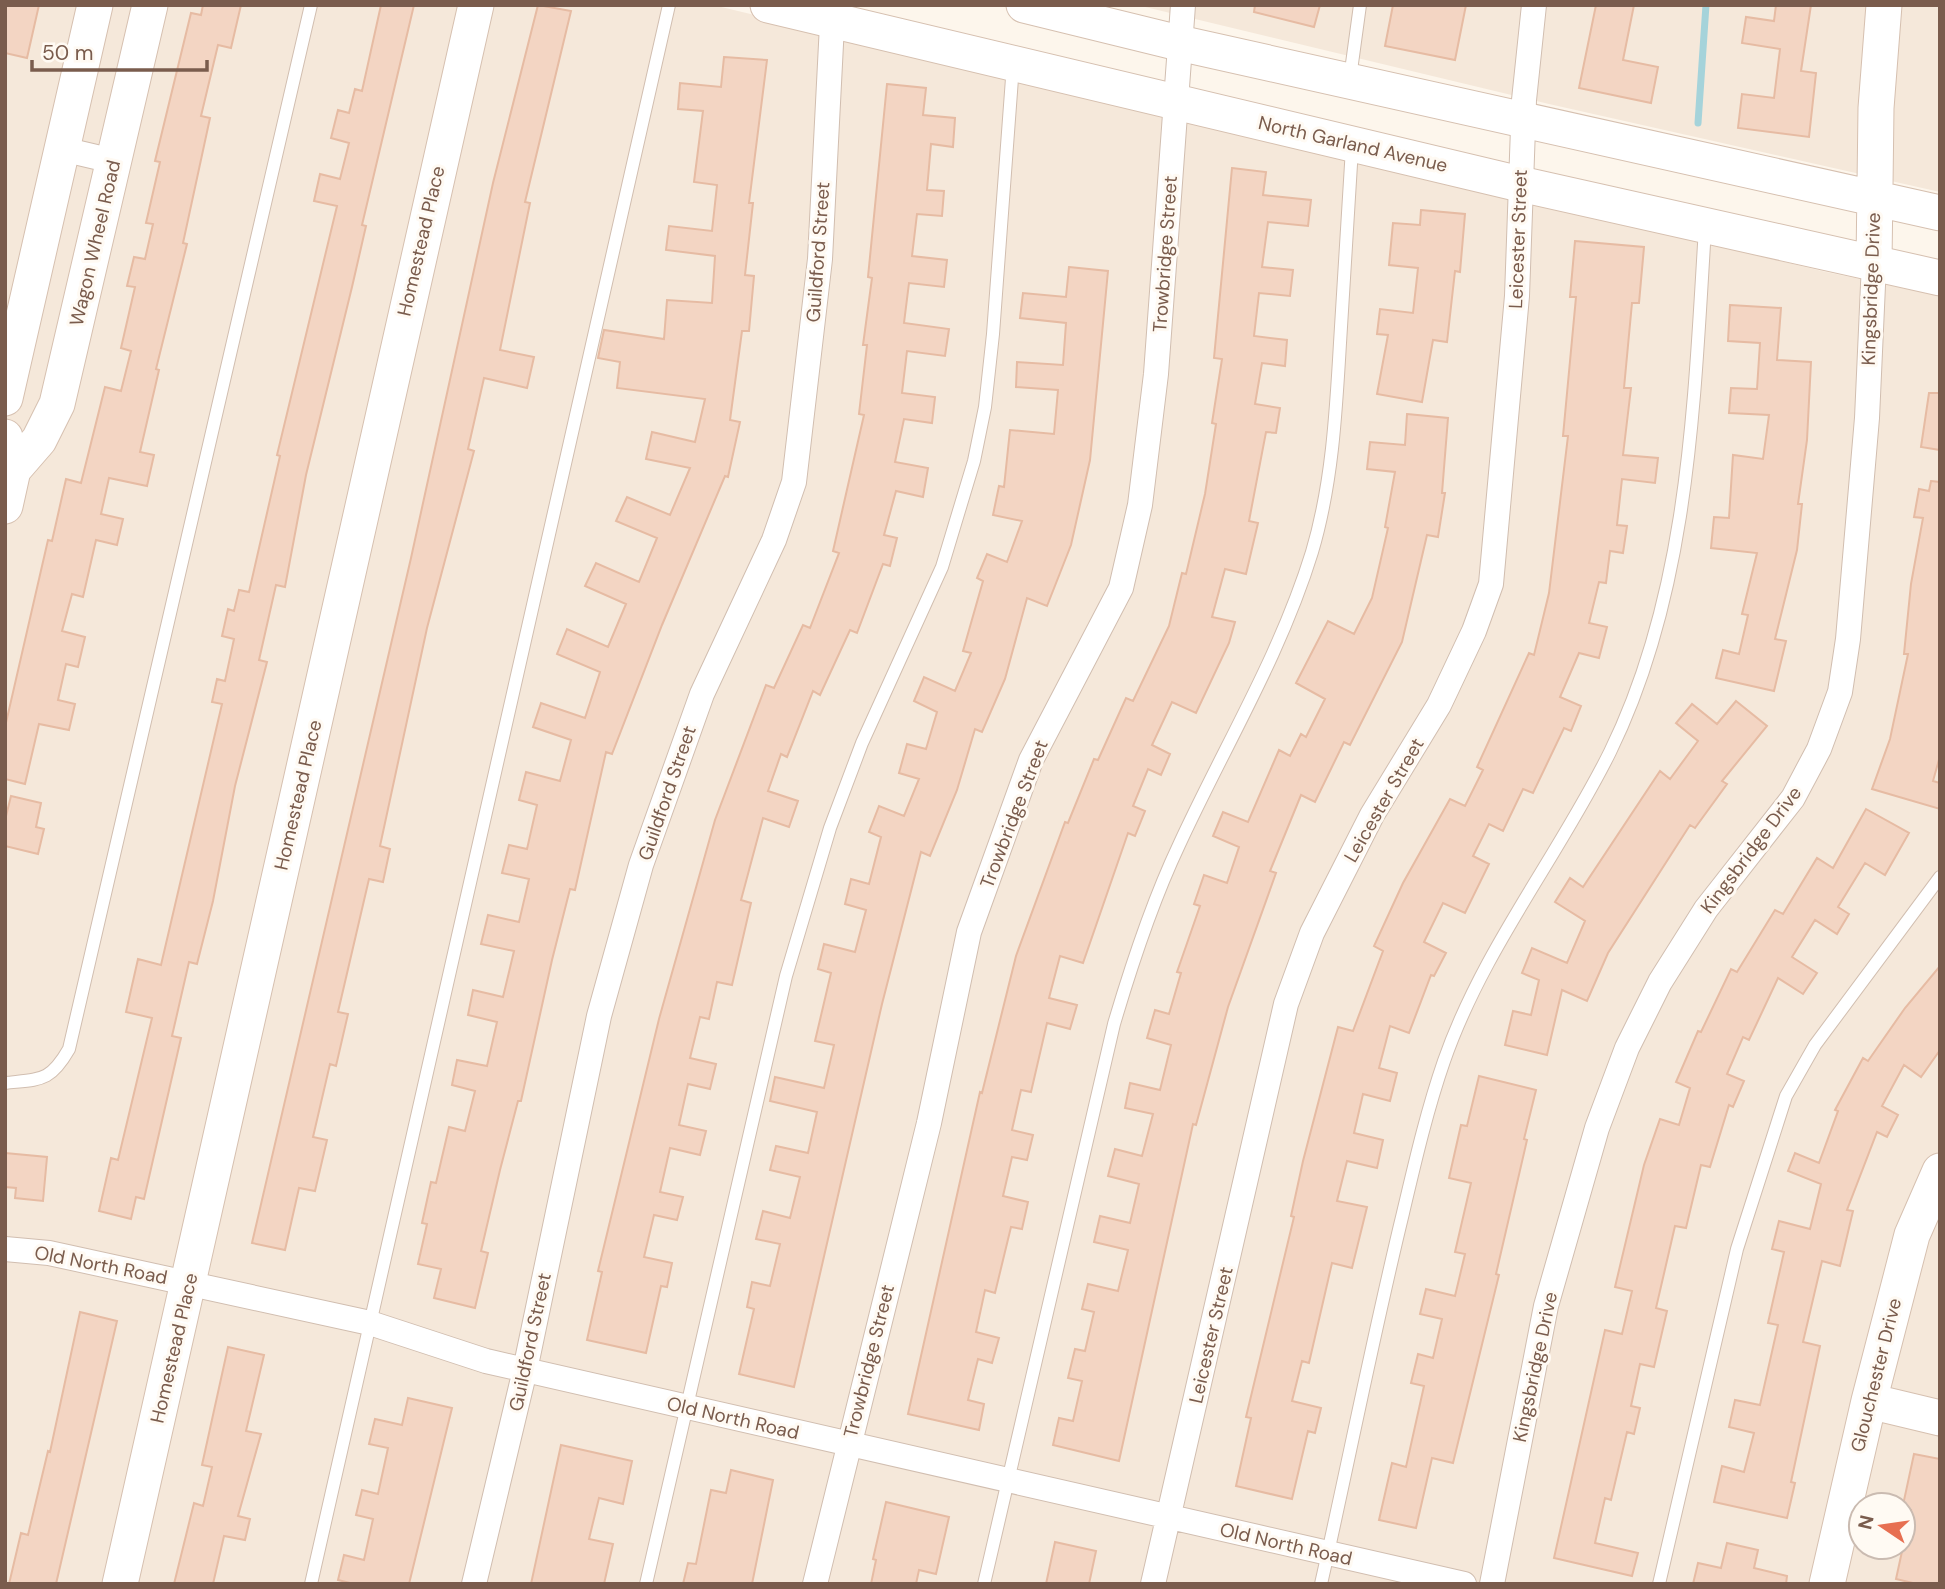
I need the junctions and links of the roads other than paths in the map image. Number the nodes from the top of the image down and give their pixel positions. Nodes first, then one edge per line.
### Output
1 (96, 5) edge
2 (150, 5) edge
3 (311, 5) edge
4 (476, 5) edge
5 (669, 5) edge
6 (768, 5) edge
7 (1024, 5) edge
8 (1183, 5) edge
9 (1360, 5) edge
10 (1534, 5) edge
11 (1884, 5) edge
12 (832, 13) edge
13 (1179, 43) junction
14 (1013, 64) junction
15 (1350, 80) junction
16 (1175, 102) junction
17 (1523, 118) junction
18 (1352, 144) junction
19 (62, 149) junction
20 (113, 161) junction
21 (1520, 184) junction
22 (1873, 197) junction
23 (1940, 213) edge
24 (1706, 224) junction
25 (1874, 263) junction
26 (1940, 278) edge
27 (5, 398) edge
28 (9, 453) edge
29 (5, 506) edge
30 (1940, 877) edge
31 (5, 1083) edge
32 (1940, 1171) edge
33 (5, 1249) edge
34 (189, 1282) junction
35 (370, 1322) junction
36 (524, 1370) junction
37 (1868, 1401) junction
38 (686, 1407) junction
39 (1940, 1418) edge
40 (848, 1444) junction
41 (1008, 1481) junction
42 (1169, 1518) junction
43 (1328, 1553) junction
44 (120, 1584) edge
45 (310, 1584) edge
46 (474, 1584) edge
47 (646, 1584) edge
48 (815, 1584) edge
49 (984, 1584) edge
50 (1153, 1584) edge
51 (1321, 1584) edge
52 (1464, 1584) edge
53 (1492, 1584) edge
54 (1659, 1584) edge
55 (1827, 1584) edge

1 - 19 street
2 - 20 street, Wagon Wheel Road
3 - 31 lane
4 - 34 street, Homestead Place
5 - 35 lane
6 - 12 street, North Garland Avenue
7 - 13 street
8 - 13 street, Trowbridge Street
9 - 15 lane
10 - 17 street, Leicester Street
11 - 22 street, Kingsbridge Drive
12 - 14 street, North Garland Avenue
12 - 36 street, Guildford Street
13 - 15 street
13 - 16 street, Trowbridge Street
14 - 16 street, North Garland Avenue
14 - 38 lane
15 - 17 street
16 - 18 street, North Garland Avenue
16 - 40 street, Trowbridge Street
17 - 21 street, Leicester Street
17 - 22 street
18 - 21 street, North Garland Avenue
18 - 41 lane
19 - 20 street
19 - 27 street
20 - 28 street, Wagon Wheel Road
21 - 24 street, North Garland Avenue
21 - 42 street, Leicester Street
22 - 23 street
22 - 25 street, Kingsbridge Drive
24 - 25 street, North Garland Avenue
24 - 43 lane
25 - 26 street, North Garland Avenue
25 - 53 street, Kingsbridge Drive
28 - 29 street, Wagon Wheel Road
30 - 54 lane
32 - 37 street, Glouchester Drive
33 - 34 street, Old North Road
34 - 35 street, Old North Road
34 - 44 street, Homestead Place
35 - 36 street, Old North Road
35 - 45 lane
36 - 38 street, Old North Road
36 - 46 street, Guildford Street
37 - 39 street
37 - 55 street, Glouchester Drive
38 - 40 street, Old North Road
38 - 47 lane
40 - 41 street, Old North Road
40 - 48 street, Trowbridge Street
41 - 42 street, Old North Road
41 - 49 lane
42 - 43 street, Old North Road
42 - 50 street, Leicester Street
43 - 51 lane
43 - 52 street, Old North Road

